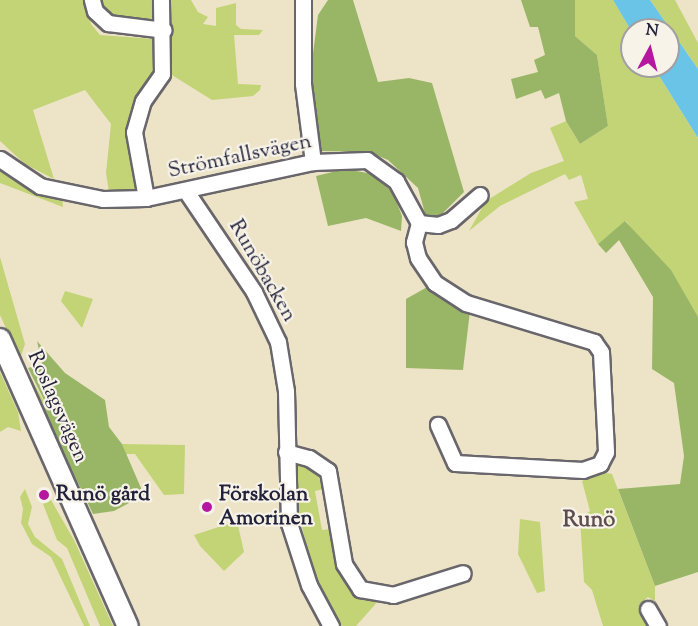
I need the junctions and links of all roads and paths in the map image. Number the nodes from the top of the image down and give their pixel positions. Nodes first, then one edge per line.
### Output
1 (92, 0) edge
2 (161, 0) edge
3 (303, 0) edge
4 (164, 30) junction
5 (0, 159) edge
6 (313, 162) junction
7 (186, 190) junction
8 (480, 195) dead end
9 (146, 198) junction
10 (419, 223) junction
11 (0, 339) edge
12 (0, 359) edge
13 (438, 424) dead end
14 (286, 452) junction
15 (463, 573) dead end
16 (648, 609) dead end
17 (118, 626) edge
18 (128, 626) edge
19 (331, 626) edge
20 (658, 626) edge

1 - 4 street
2 - 4 street
3 - 6 street
4 - 9 street
5 - 9 street, Strömfallsvägen
6 - 7 street, Strömfallsvägen
6 - 10 street, Strömfallsvägen
7 - 9 street, Strömfallsvägen
7 - 14 street, Runöbacken
8 - 10 street
10 - 13 street
11 - 18 main road, Roslagsvägen
12 - 17 main road, Roslagsvägen
14 - 15 street
14 - 19 street, Runöbacken
16 - 20 street

